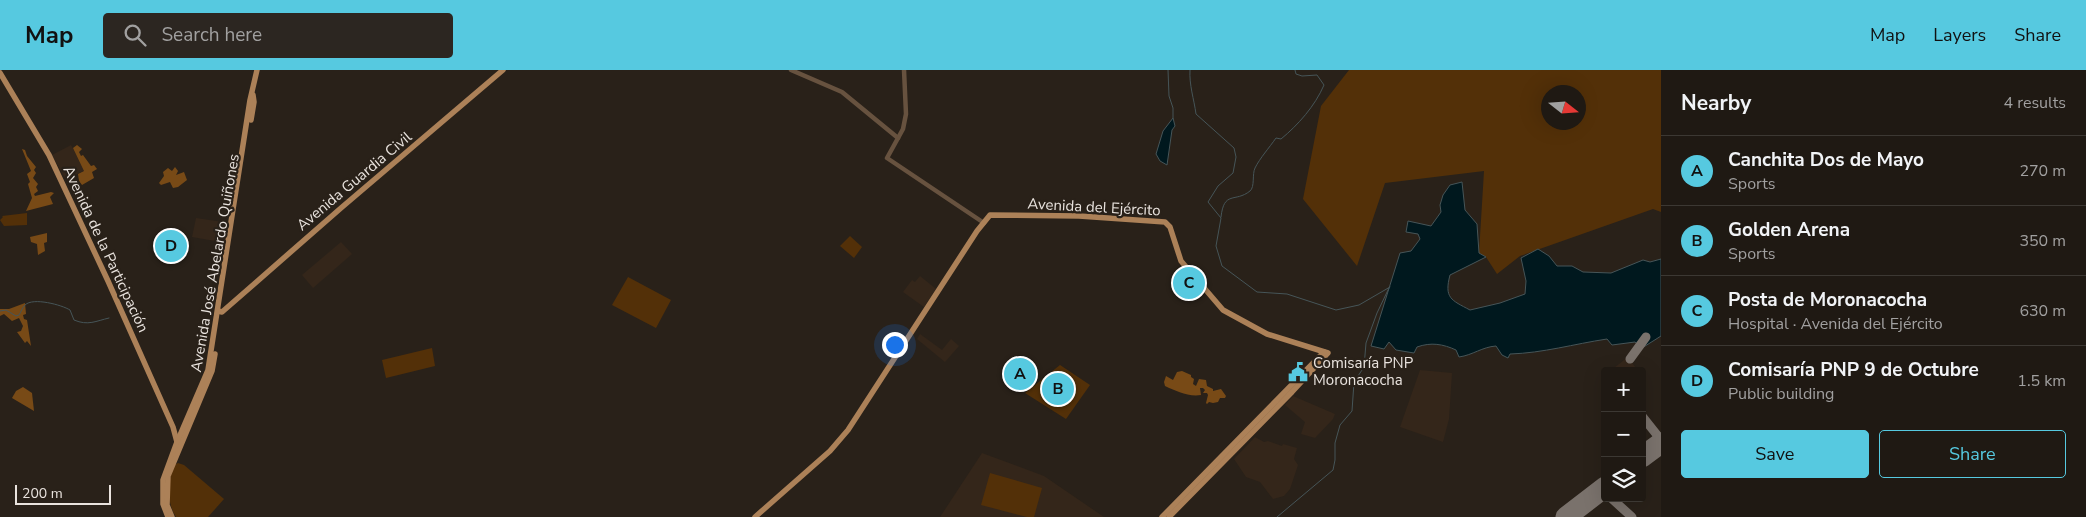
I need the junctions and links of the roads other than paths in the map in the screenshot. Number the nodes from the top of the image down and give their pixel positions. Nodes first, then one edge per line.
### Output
1 (257, 70) edge
2 (504, 70) edge
3 (791, 70) edge
4 (904, 70) edge
5 (0, 73) edge
6 (898, 138) junction
7 (984, 222) junction
8 (220, 312) junction
9 (1326, 352) junction
10 (173, 427) junction
11 (183, 428) junction
12 (177, 442) junction
13 (784, 493) junction
14 (168, 517) edge
15 (172, 517) edge
16 (755, 517) edge
17 (759, 517) edge
18 (1162, 517) edge
19 (1169, 517) edge

1 - 8 main road, Avenida José Abelardo Quiñones
2 - 8 main road, Avenida Guardia Civil
3 - 6 street
4 - 6 street
5 - 10 main road, Avenida de la Participación
6 - 7 street
7 - 9 main road, Avenida del Ejército
7 - 13 main road
8 - 11 main road, Avenida José Abelardo Quiñones
8 - 15 main road, Avenida José Abelardo Quiñones
9 - 18 main road
9 - 19 main road
10 - 11 main road
10 - 12 main road, Avenida de la Participación
11 - 12 main road, Avenida José Abelardo Quiñones
12 - 14 main road, Avenida José Abelardo Quiñones
13 - 16 main road
13 - 17 main road

